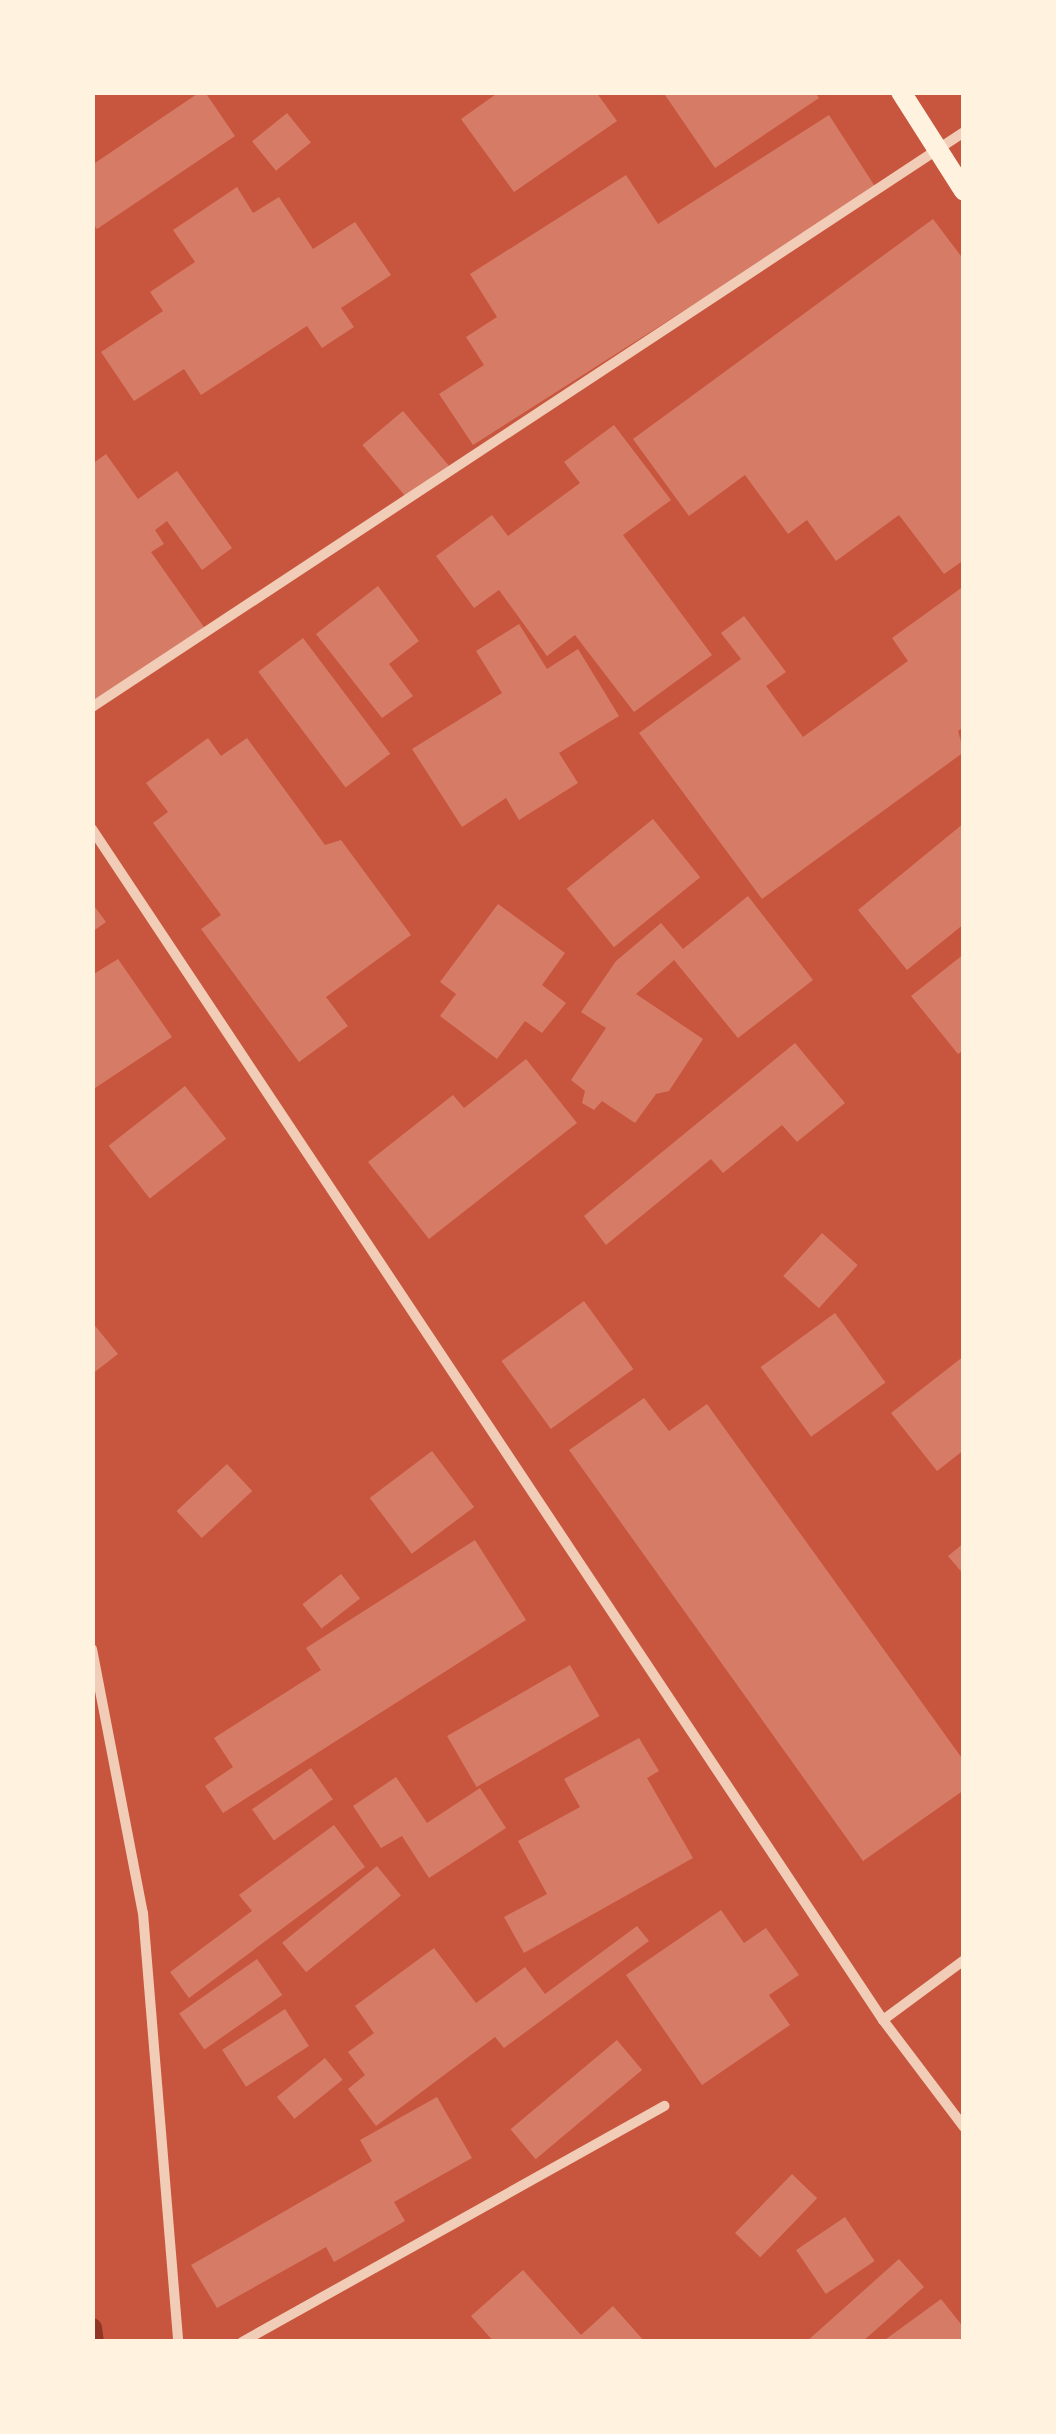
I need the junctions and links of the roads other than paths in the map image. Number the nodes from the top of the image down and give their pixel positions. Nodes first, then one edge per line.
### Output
1 (901, 92) edge
2 (964, 132) edge
3 (935, 151) junction
4 (964, 191) edge
5 (92, 707) edge
6 (92, 829) edge
7 (92, 1649) edge
8 (964, 1960) edge
9 (883, 2020) junction
10 (665, 2106) dead end
11 (964, 2127) edge
12 (178, 2342) edge
13 (242, 2342) edge

1 - 3 main road
2 - 3 street
3 - 4 main road
3 - 5 street
6 - 9 street
7 - 12 street
8 - 9 street
9 - 11 street
10 - 13 street

